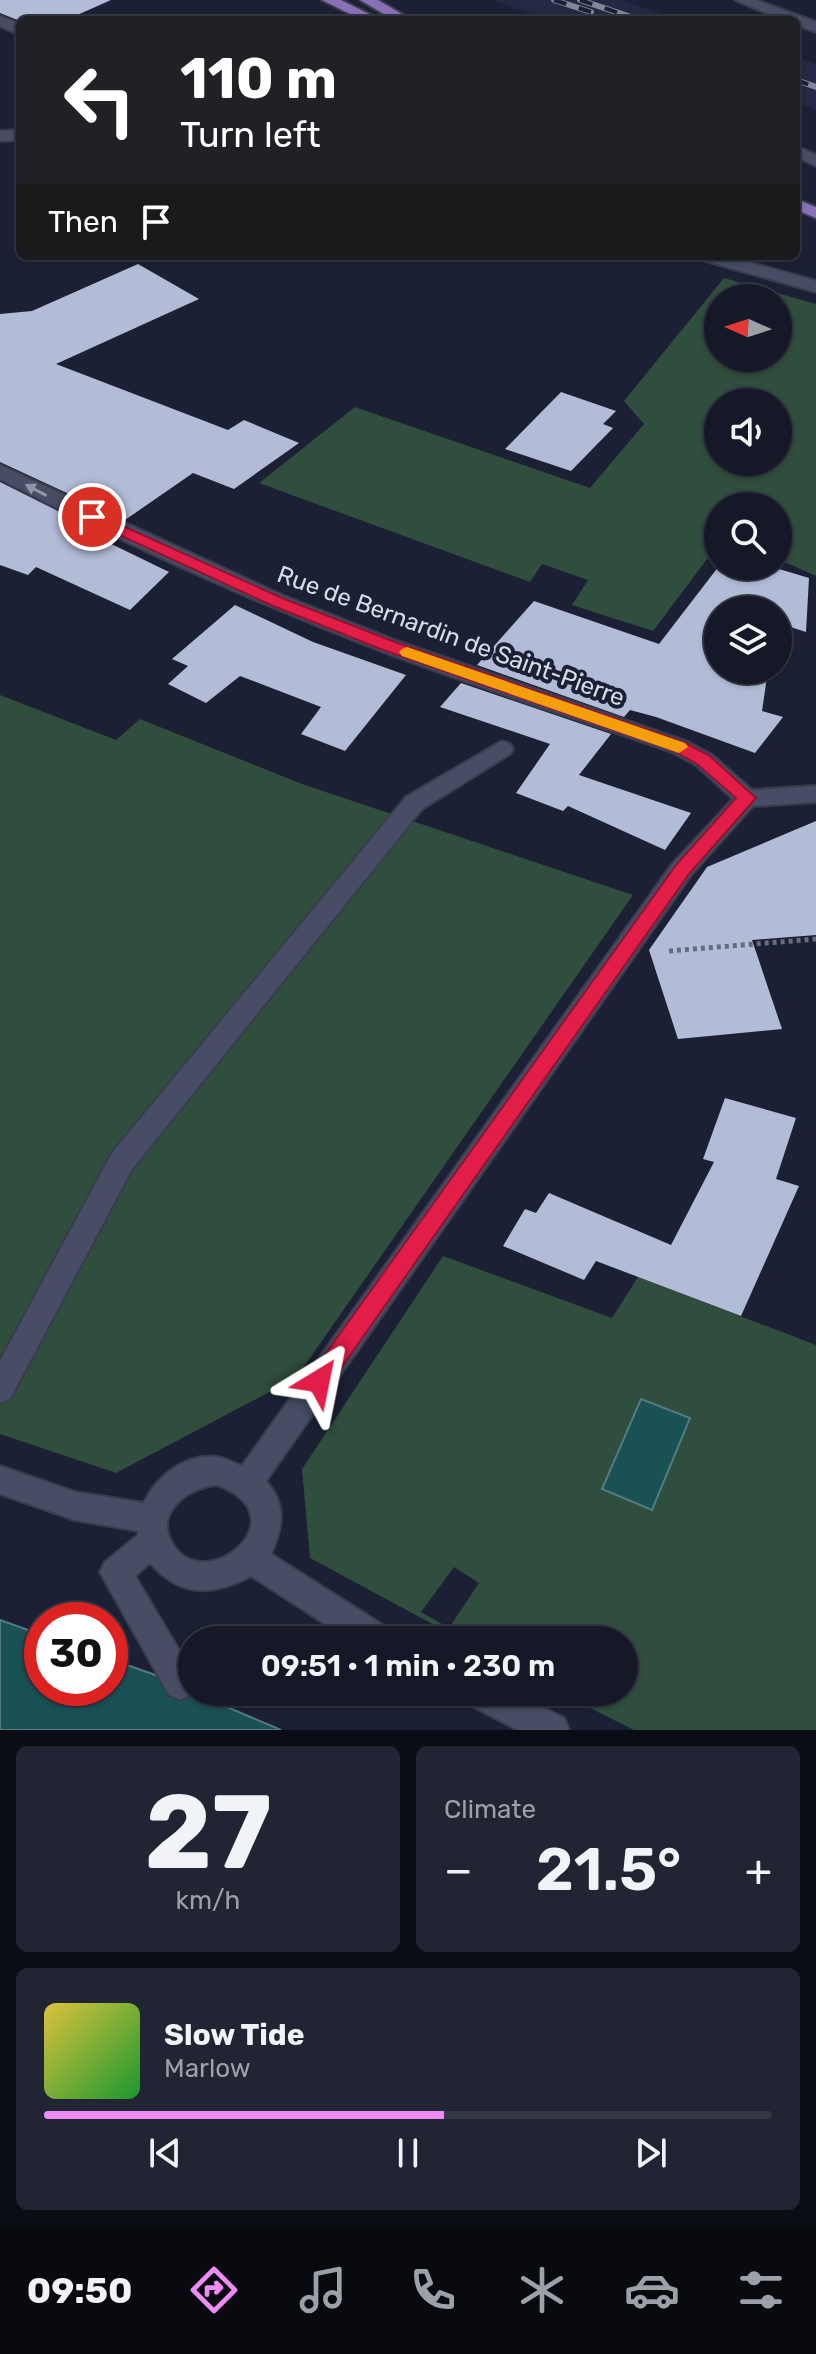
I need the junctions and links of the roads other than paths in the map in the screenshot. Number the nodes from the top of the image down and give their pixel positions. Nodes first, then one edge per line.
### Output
1 (329, 0) edge
2 (367, 0) edge
3 (742, 0) edge
4 (365, 16) edge
5 (397, 16) edge
6 (786, 16) edge
7 (722, 260) edge
8 (816, 287) edge
9 (0, 471) edge
10 (502, 749) dead end
11 (816, 794) edge
12 (747, 798) junction
13 (0, 1390) edge
14 (0, 1480) edge
15 (248, 1482) junction
16 (153, 1530) junction
17 (251, 1559) junction
18 (356, 1626) edge
19 (178, 1679) edge
20 (505, 1706) edge
21 (552, 1730) edge

1 - 4 main road
2 - 5 main road
3 - 6 street
7 - 8 street
12 -> 9 street, Rue de Bernardin de Saint-Pierre
10 - 13 street
11 - 12 street
12 - 15 street
14 - 16 street
15 - 16 street
15 - 17 street
16 - 17 street
16 - 19 street
17 - 18 street
20 - 21 street

